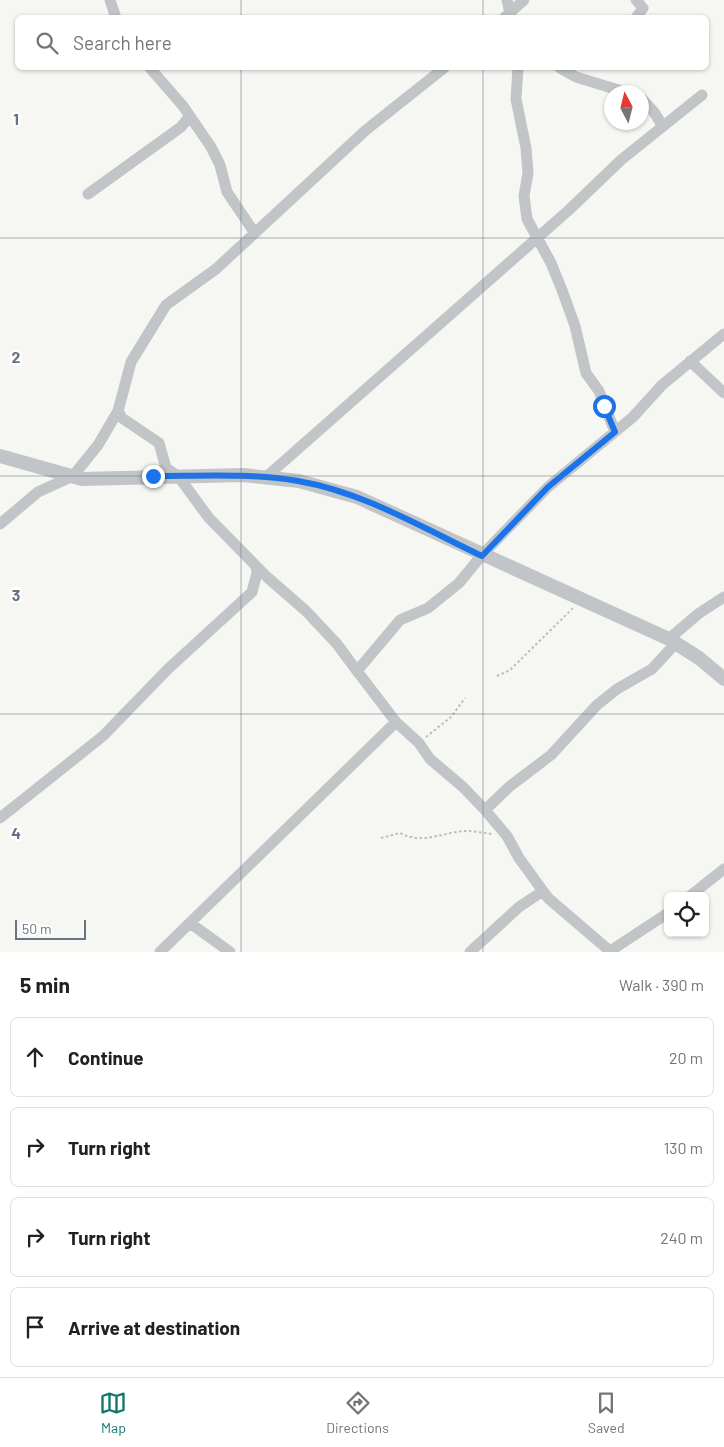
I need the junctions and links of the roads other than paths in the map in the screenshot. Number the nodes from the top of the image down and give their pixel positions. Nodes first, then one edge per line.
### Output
1 (110, 0) edge
2 (507, 0) edge
3 (524, 0) edge
4 (636, 0) edge
5 (115, 15) edge
6 (508, 15) edge
7 (509, 15) edge
8 (638, 15) edge
9 (152, 70) edge
10 (441, 70) edge
11 (518, 70) edge
12 (569, 70) edge
13 (604, 87) edge
14 (702, 95) dead end
15 (649, 107) edge
16 (192, 121) junction
17 (662, 126) junction
18 (88, 194) dead end
19 (254, 232) junction
20 (537, 237) junction
21 (724, 334) edge
22 (690, 361) junction
23 (724, 393) edge
24 (118, 411) junction
25 (615, 432) junction
26 (0, 456) edge
27 (73, 476) junction
28 (178, 476) junction
29 (266, 478) junction
30 (0, 524) edge
31 (482, 556) junction
32 (256, 566) junction
33 (724, 597) edge
34 (672, 641) junction
35 (357, 671) junction
36 (724, 679) edge
37 (396, 722) junction
38 (484, 810) junction
39 (0, 818) edge
40 (724, 869) edge
41 (543, 891) junction
42 (695, 892) edge
43 (664, 916) edge
44 (190, 923) junction
45 (611, 951) edge
46 (160, 952) edge
47 (230, 952) edge
48 (470, 952) edge

1 - 5 street
2 - 6 street
3 - 7 street
4 - 8 street
9 - 16 street
10 - 19 street
11 - 20 street
12 - 13 street
14 - 17 street
15 - 17 street
16 - 18 street
16 - 19 street
17 - 20 street
19 - 24 street
20 - 25 street
20 - 29 street
21 - 22 street
22 - 23 street
22 - 25 street
24 - 27 street
24 - 28 street
25 - 31 street
26 - 27 street
27 - 28 street
27 - 30 street
28 - 29 street
28 - 32 street
29 - 31 street
31 - 34 street
31 - 35 street
32 - 35 street
32 - 39 street
33 - 34 street
34 - 36 street
34 - 38 street
35 - 37 street
37 - 38 street
37 - 44 street
38 - 41 street
40 - 42 street
41 - 45 street
41 - 48 street
43 - 45 street
44 - 46 street
44 - 47 street

